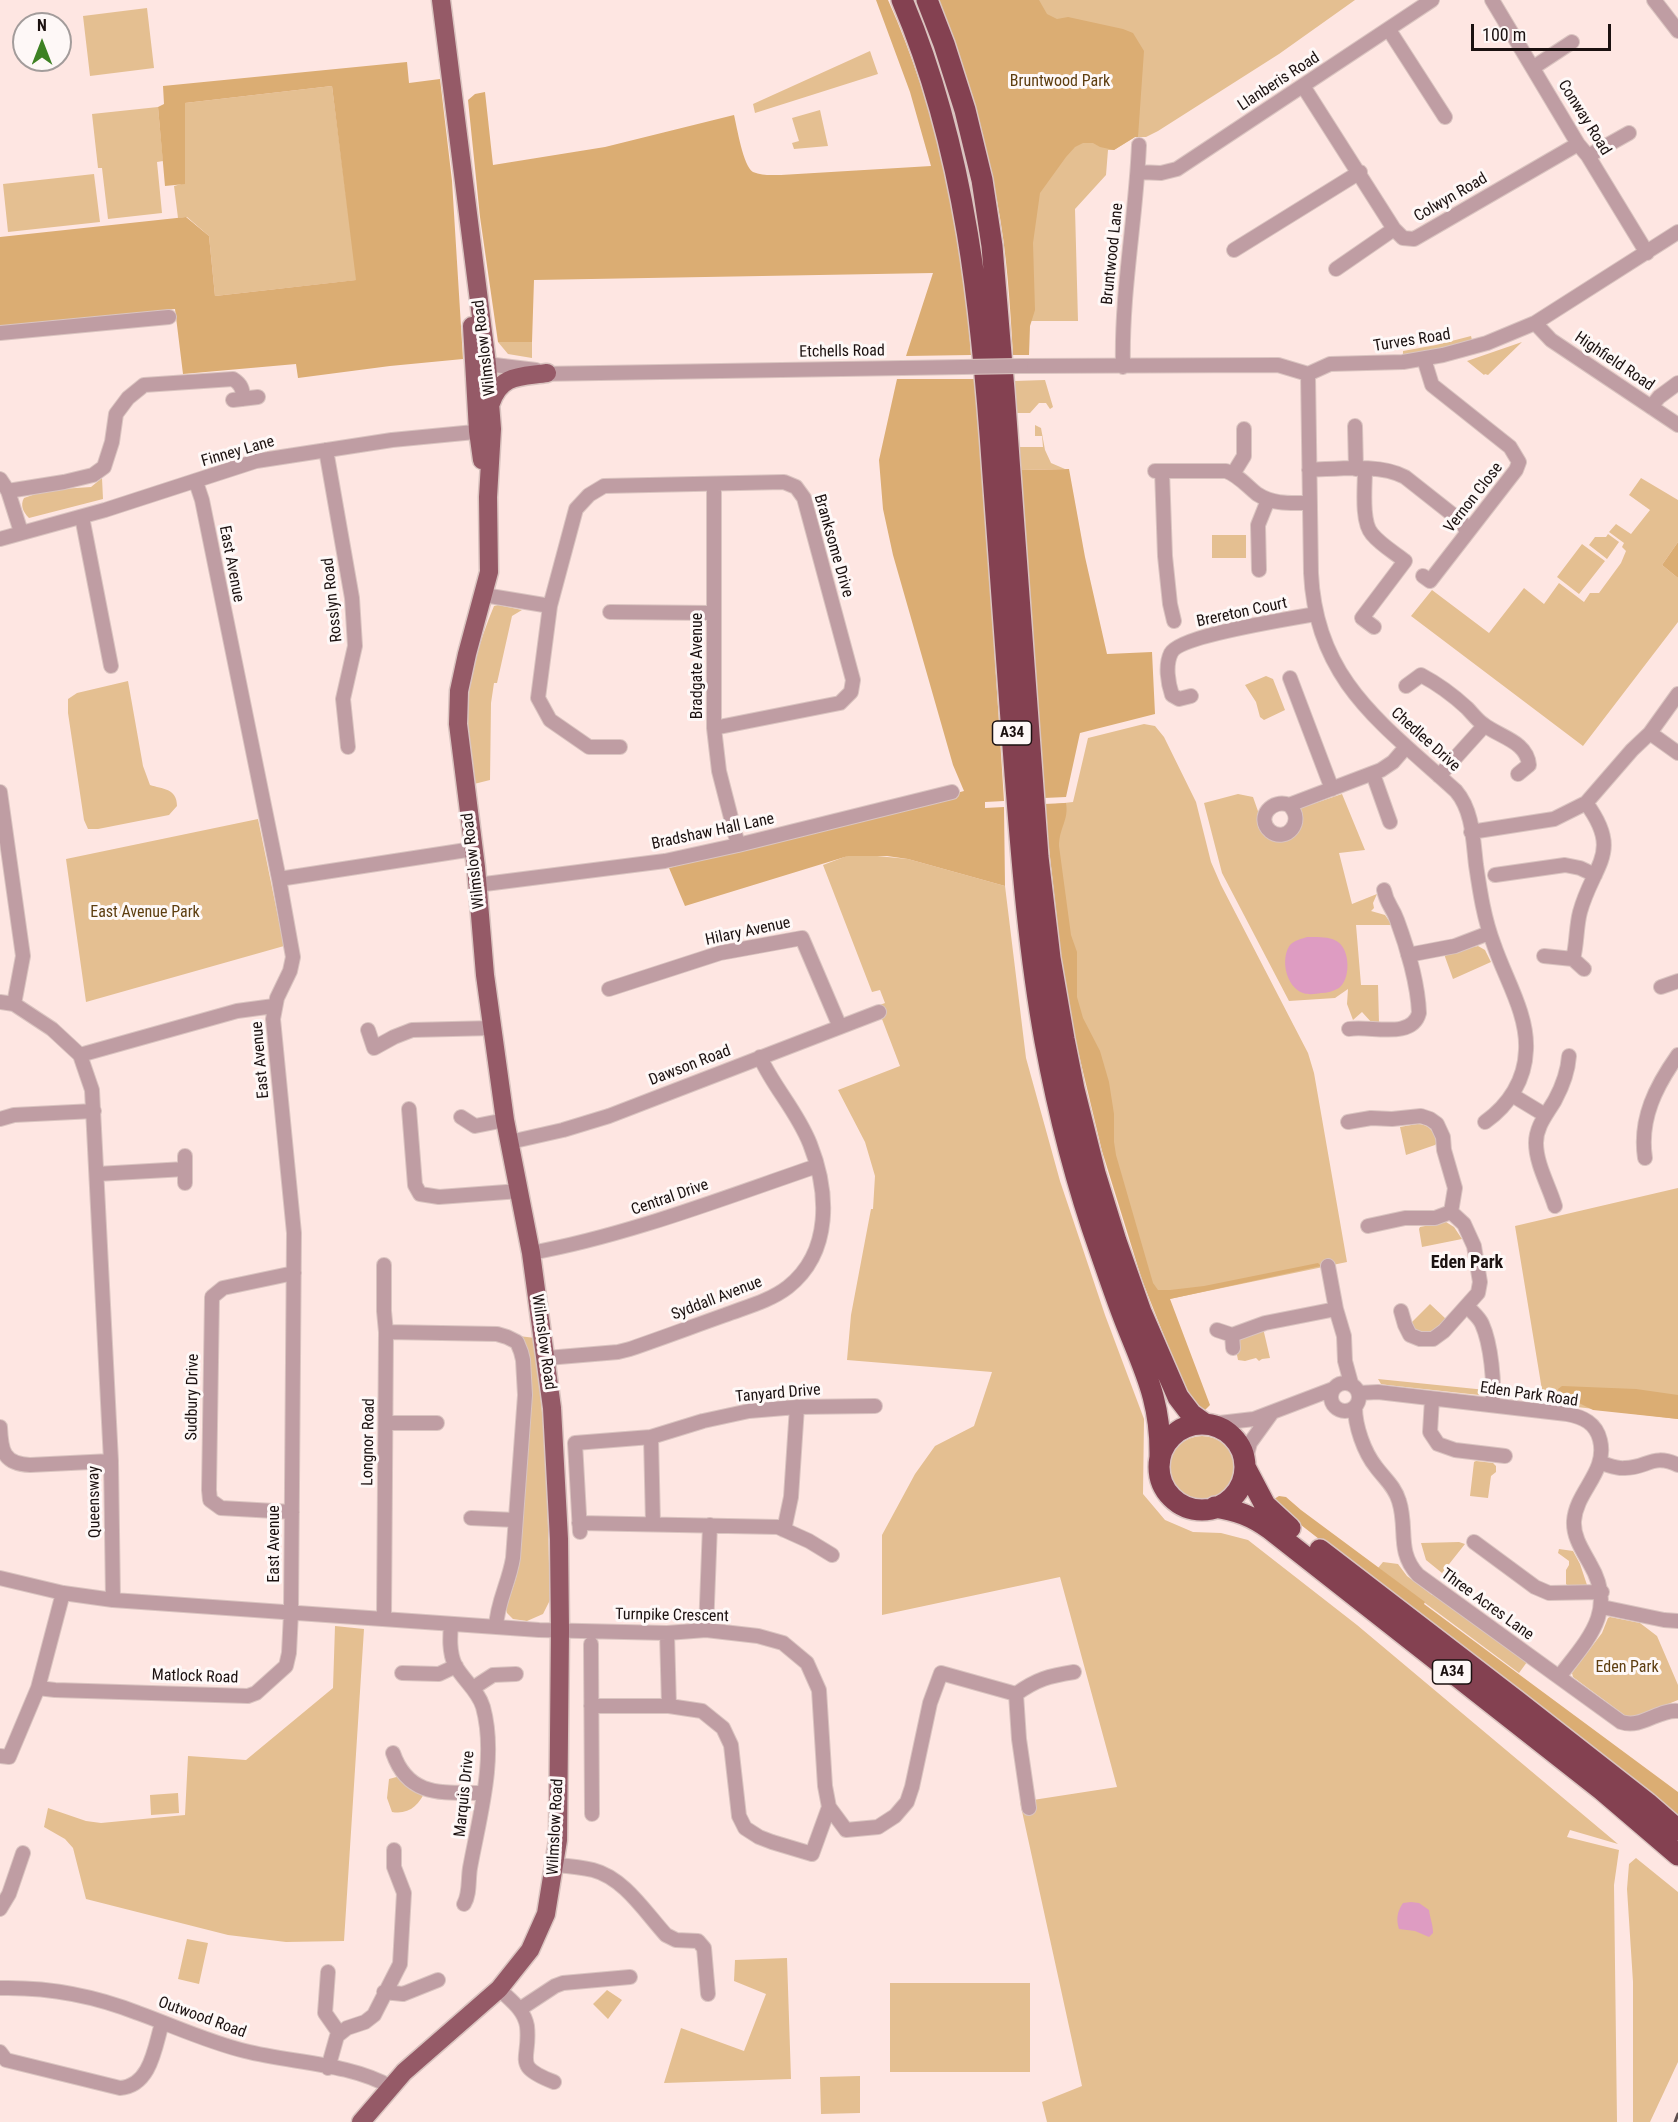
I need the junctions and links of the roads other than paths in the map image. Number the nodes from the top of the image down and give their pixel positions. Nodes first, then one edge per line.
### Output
1 (441, 0) edge
2 (902, 0) edge
3 (927, 0) edge
4 (1432, 0) edge
5 (1492, 0) edge
6 (1654, 0) edge
7 (1389, 30) junction
8 (1678, 30) edge
9 (1572, 42) dead end
10 (1534, 67) junction
11 (1303, 86) junction
12 (1445, 117) dead end
13 (1629, 133) dead end
14 (1578, 144) junction
15 (1139, 145) dead end
16 (1588, 156) junction
17 (1138, 172) junction
18 (1360, 172) junction
19 (1394, 229) junction
20 (1678, 232) edge
21 (1234, 250) dead end
22 (1647, 253) junction
23 (1336, 269) dead end
24 (169, 317) dead end
25 (1535, 323) junction
26 (0, 333) edge
27 (1424, 359) junction
28 (1123, 367) junction
29 (481, 370) junction
30 (554, 373) junction
31 (1308, 374) junction
32 (1678, 383) edge
33 (258, 398) dead end
34 (491, 403) junction
35 (1651, 407) junction
36 (1678, 425) edge
37 (1355, 426) dead end
38 (1244, 429) dead end
39 (485, 430) junction
40 (327, 450) junction
41 (1360, 469) junction
42 (1309, 470) junction
43 (1233, 474) junction
44 (196, 482) junction
45 (714, 484) junction
46 (4, 485) edge
47 (1268, 500) junction
48 (1309, 502) junction
49 (82, 517) junction
50 (21, 532) junction
51 (1467, 532) junction
52 (0, 539) edge
53 (1259, 570) dead end
54 (1427, 581) dead end
55 (484, 594) junction
56 (550, 606) junction
57 (610, 612) dead end
58 (714, 613) junction
59 (1315, 614) junction
60 (1174, 621) dead end
61 (1374, 627) dead end
62 (111, 666) dead end
63 (1290, 678) dead end
64 (1406, 686) dead end
65 (1678, 694) edge
66 (1191, 696) dead end
67 (1484, 726) junction
68 (714, 728) junction
69 (1650, 733) junction
70 (348, 747) dead end
71 (620, 747) dead end
72 (1406, 747) junction
73 (1678, 753) edge
74 (1373, 774) junction
75 (1518, 774) dead end
76 (1439, 776) junction
77 (1332, 789) junction
78 (0, 792) edge
79 (952, 792) dead end
80 (1586, 803) junction
81 (1289, 805) dead end
82 (1390, 822) dead end
83 (1471, 832) junction
84 (738, 845) junction
85 (473, 849) junction
86 (1496, 875) dead end
87 (1595, 875) junction
88 (279, 879) junction
89 (477, 885) junction
90 (1384, 890) dead end
91 (1490, 933) junction
92 (1408, 955) junction
93 (1544, 956) dead end
94 (1573, 959) junction
95 (1584, 969) dead end
96 (1678, 981) edge
97 (1661, 987) dead end
98 (609, 989) dead end
99 (0, 1002) edge
100 (14, 1004) junction
101 (274, 1006) junction
102 (879, 1012) dead end
103 (840, 1027) junction
104 (493, 1028) junction
105 (1349, 1029) dead end
106 (368, 1030) dead end
107 (1569, 1053) dead end
108 (1678, 1054) edge
109 (80, 1055) junction
110 (760, 1057) junction
111 (1512, 1095) junction
112 (409, 1109) dead end
113 (94, 1111) junction
114 (1545, 1115) junction
115 (461, 1117) dead end
116 (0, 1119) edge
117 (505, 1120) junction
118 (1348, 1122) dead end
119 (1485, 1122) dead end
120 (510, 1142) junction
121 (1639, 1152) dead end
122 (818, 1166) junction
123 (185, 1169) dead end
124 (97, 1174) junction
125 (520, 1191) junction
126 (1555, 1206) dead end
127 (1451, 1212) junction
128 (1376, 1221) dead end
129 (531, 1253) junction
130 (384, 1264) dead end
131 (1328, 1266) dead end
132 (294, 1273) junction
133 (1467, 1306) junction
134 (1336, 1309) junction
135 (1399, 1317) dead end
136 (1217, 1330) dead end
137 (386, 1332) junction
138 (547, 1358) junction
139 (1347, 1392) junction
140 (1432, 1399) junction
141 (1306, 1400) junction
142 (1492, 1405) junction
143 (875, 1406) dead end
144 (797, 1407) junction
145 (1337, 1408) junction
146 (1271, 1414) junction
147 (386, 1423) junction
148 (437, 1423) dead end
149 (1208, 1424) junction
150 (0, 1427) edge
151 (1358, 1428) junction
152 (651, 1437) junction
153 (1505, 1456) dead end
154 (1160, 1457) junction
155 (111, 1461) junction
156 (1601, 1463) junction
157 (1245, 1465) junction
158 (1678, 1465) edge
159 (1215, 1507) junction
160 (292, 1512) junction
161 (471, 1517) dead end
162 (515, 1520) junction
163 (653, 1524) junction
164 (710, 1526) junction
165 (784, 1530) junction
166 (1474, 1542) dead end
167 (832, 1555) dead end
168 (0, 1578) edge
169 (1602, 1592) junction
170 (63, 1593) junction
171 (113, 1600) junction
172 (1602, 1607) junction
173 (291, 1613) junction
174 (384, 1619) junction
175 (1678, 1621) edge
176 (451, 1624) junction
177 (496, 1627) junction
178 (560, 1630) junction
179 (706, 1630) junction
180 (667, 1633) junction
181 (591, 1644) dead end
182 (456, 1666) junction
183 (1074, 1672) dead end
184 (402, 1673) dead end
185 (516, 1674) dead end
186 (1559, 1677) junction
187 (38, 1688) junction
188 (473, 1688) junction
189 (1016, 1694) junction
190 (591, 1706) junction
191 (669, 1706) junction
192 (1678, 1711) edge
193 (393, 1754) dead end
194 (0, 1756) edge
195 (484, 1793) junction
196 (829, 1807) junction
197 (1029, 1808) dead end
198 (591, 1814) dead end
199 (1678, 1830) edge
200 (393, 1850) dead end
201 (23, 1853) dead end
202 (1678, 1855) edge
203 (555, 1865) junction
204 (464, 1904) dead end
205 (0, 1910) edge
206 (327, 1972) dead end
207 (630, 1977) dead end
208 (439, 1980) dead end
209 (0, 1988) edge
210 (499, 1989) junction
211 (384, 1992) junction
212 (708, 1994) dead end
213 (520, 2009) junction
214 (162, 2023) junction
215 (339, 2033) junction
216 (0, 2052) edge
217 (327, 2068) junction
218 (554, 2082) dead end
219 (391, 2087) junction
220 (361, 2122) edge

1 - 29 main road, Wilmslow Road
2 - 154 highway, A34
3 - 149 highway, A34
4 - 7 street, Llanberis Road
5 - 10 street, Conway Road
6 - 8 street
7 - 11 street, Llanberis Road
7 - 12 street
9 - 10 street
10 - 14 street, Conway Road
11 - 17 street, Llanberis Road
11 - 18 street, Colwyn Road
13 - 16 street
14 - 16 street, Conway Road
14 - 19 street, Colwyn Road
15 - 17 street, Bruntwood Lane
16 - 22 street, Conway Road
17 - 28 street, Bruntwood Lane
18 - 19 street, Colwyn Road
18 - 21 street
19 - 23 street
20 - 22 street, Turves Road
22 - 25 street, Turves Road
24 - 26 street
25 - 27 street, Turves Road
25 - 35 street, Highfield Road
27 - 31 street, Turves Road
27 - 51 street, Vernon Close
28 - 30 street, Etchells Road, bridge
28 - 31 street
29 - 30 street, Etchells Road
29 - 34 main road, Wilmslow Road
29 - 39 main road, Wilmslow Road
30 - 34 main road
31 - 42 street, Chedlee Drive
32 - 35 street
33 - 46 street
34 - 39 main road, Wilmslow Road
35 - 36 street, Highfield Road
37 - 41 street
38 - 43 street
39 - 40 street, Finney Lane
39 - 55 main road, Wilmslow Road
40 - 44 street, Finney Lane
40 - 70 street, Rosslyn Road
41 - 42 street
41 - 51 street
41 - 61 street
42 - 48 street, Chedlee Drive
43 - 47 street
43 - 60 street
44 - 49 street, Finney Lane
44 - 88 street, East Avenue
45 - 56 street, Branksome Drive
45 - 58 street, Bradgate Avenue
45 - 68 street, Branksome Drive
46 - 50 street
47 - 48 street
47 - 53 street
48 - 59 street, Chedlee Drive
49 - 50 street, Finney Lane
49 - 62 street
50 - 52 street, Finney Lane
51 - 54 street, Vernon Close
55 - 56 street
55 - 85 main road, Wilmslow Road
56 - 71 street, Branksome Drive
57 - 58 street
58 - 68 street, Bradgate Avenue
59 - 66 street, Brereton Court
59 - 72 street, Chedlee Drive
63 - 77 street
64 - 67 street
65 - 69 street
67 - 75 street
67 - 76 street
68 - 84 street, Bradgate Avenue
69 - 73 street
69 - 80 street
72 - 74 street
72 - 76 street, Chedlee Drive
74 - 77 street
74 - 82 street
76 - 83 street, Chedlee Drive
77 - 81 street
78 - 100 street
79 - 84 street, Bradshaw Hall Lane
80 - 83 street
80 - 87 street
83 - 91 street, Chedlee Drive
84 - 89 street, Bradshaw Hall Lane
85 - 88 street
85 - 89 main road, Wilmslow Road
86 - 87 street
87 - 94 street
88 - 101 street, East Avenue
89 - 104 main road, Wilmslow Road
90 - 92 street
91 - 92 street
91 - 111 street, Chedlee Drive
92 - 105 street
93 - 94 street
94 - 95 street
96 - 97 street
98 - 103 street, Hilary Avenue
99 - 100 street, Queensway
100 - 109 street, Queensway
101 - 109 street
101 - 132 street, East Avenue
102 - 103 street, Dawson Road
103 - 110 street, Dawson Road
104 - 106 street
104 - 117 main road, Wilmslow Road
107 - 114 street
108 - 121 street
109 - 113 street, Queensway
110 - 120 street, Dawson Road
110 - 122 street, Syddall Avenue
111 - 114 street
111 - 119 street, Chedlee Drive
112 - 125 street
113 - 116 street
113 - 124 street, Queensway
114 - 126 street
115 - 117 street
117 - 120 main road, Wilmslow Road
118 - 127 street
120 - 125 main road, Wilmslow Road
122 - 129 street, Central Drive
122 - 138 street, Syddall Avenue
123 - 124 street
124 - 155 street, Queensway
125 - 129 main road, Wilmslow Road
127 - 128 street
127 - 133 street
129 - 138 main road, Wilmslow Road
130 - 137 street, Longnor Road
131 - 134 street
132 - 160 street, East Avenue
132 - 160 street, Sudbury Drive
133 - 135 street
133 - 142 street
134 - 136 street
134 - 139 street
137 - 147 street, Longnor Road
137 - 162 street, Wilmslow Road
138 - 178 main road, Wilmslow Road
139 - 140 street, Eden Park Road
139 - 141 street, Eden Park Road
139 - 145 street
139 - 145 street
139 - 151 street, Three Acres Lane
140 - 142 street, Eden Park Road
140 - 153 street
141 - 145 street
141 - 146 street, Eden Park Road
142 - 156 street, Eden Park Road
143 - 144 street, Tanyard Drive
144 - 152 street, Tanyard Drive
144 - 165 street
145 - 151 street, Three Acres Lane
146 - 149 street, Eden Park Road
146 - 157 street
147 - 148 street
147 - 174 street, Longnor Road
149 - 154 highway
149 - 157 highway, A34
150 - 155 street
151 - 186 street, Three Acres Lane
152 - 163 street
152 - 163 street, Tanyard Drive
154 - 159 highway, A34
155 - 171 street, Queensway
156 - 158 street
156 - 169 street
157 - 159 highway
157 - 199 highway, A34
159 - 202 highway, A34
160 - 173 street, East Avenue
161 - 162 street
162 - 177 street, Wilmslow Road
163 - 164 street
164 - 165 street
164 - 179 street
165 - 167 street
166 - 169 street
168 - 170 street
169 - 172 street
170 - 171 street
170 - 187 street
171 - 173 street
172 - 175 street
172 - 186 street
173 - 174 street
173 - 187 street, Matlock Road
174 - 176 street
176 - 177 street
176 - 182 street, Marquis Drive
177 - 178 street
178 - 180 street, Turnpike Crescent
178 - 203 main road, Wilmslow Road
179 - 180 street, Turnpike Crescent
179 - 196 street, Turnpike Crescent
180 - 191 street
181 - 190 street
182 - 184 street
182 - 188 street, Marquis Drive
183 - 189 street
185 - 188 street
186 - 192 street, Three Acres Lane
187 - 194 street
188 - 195 street, Marquis Drive
189 - 196 street
189 - 197 street
190 - 191 street
190 - 198 street
191 - 196 street, Turnpike Crescent
193 - 195 street
195 - 204 street, Marquis Drive
200 - 211 street
201 - 205 street
203 - 210 main road, Wilmslow Road
203 - 212 street
206 - 215 street
207 - 213 street
208 - 211 street
209 - 214 street, Outwood Road
210 - 213 street
210 - 219 main road, Wilmslow Road
211 - 215 street
213 - 218 street
214 - 216 street
214 - 217 street, Outwood Road
215 - 217 street
217 - 219 street, Outwood Road
219 - 220 main road, Wilmslow Road

